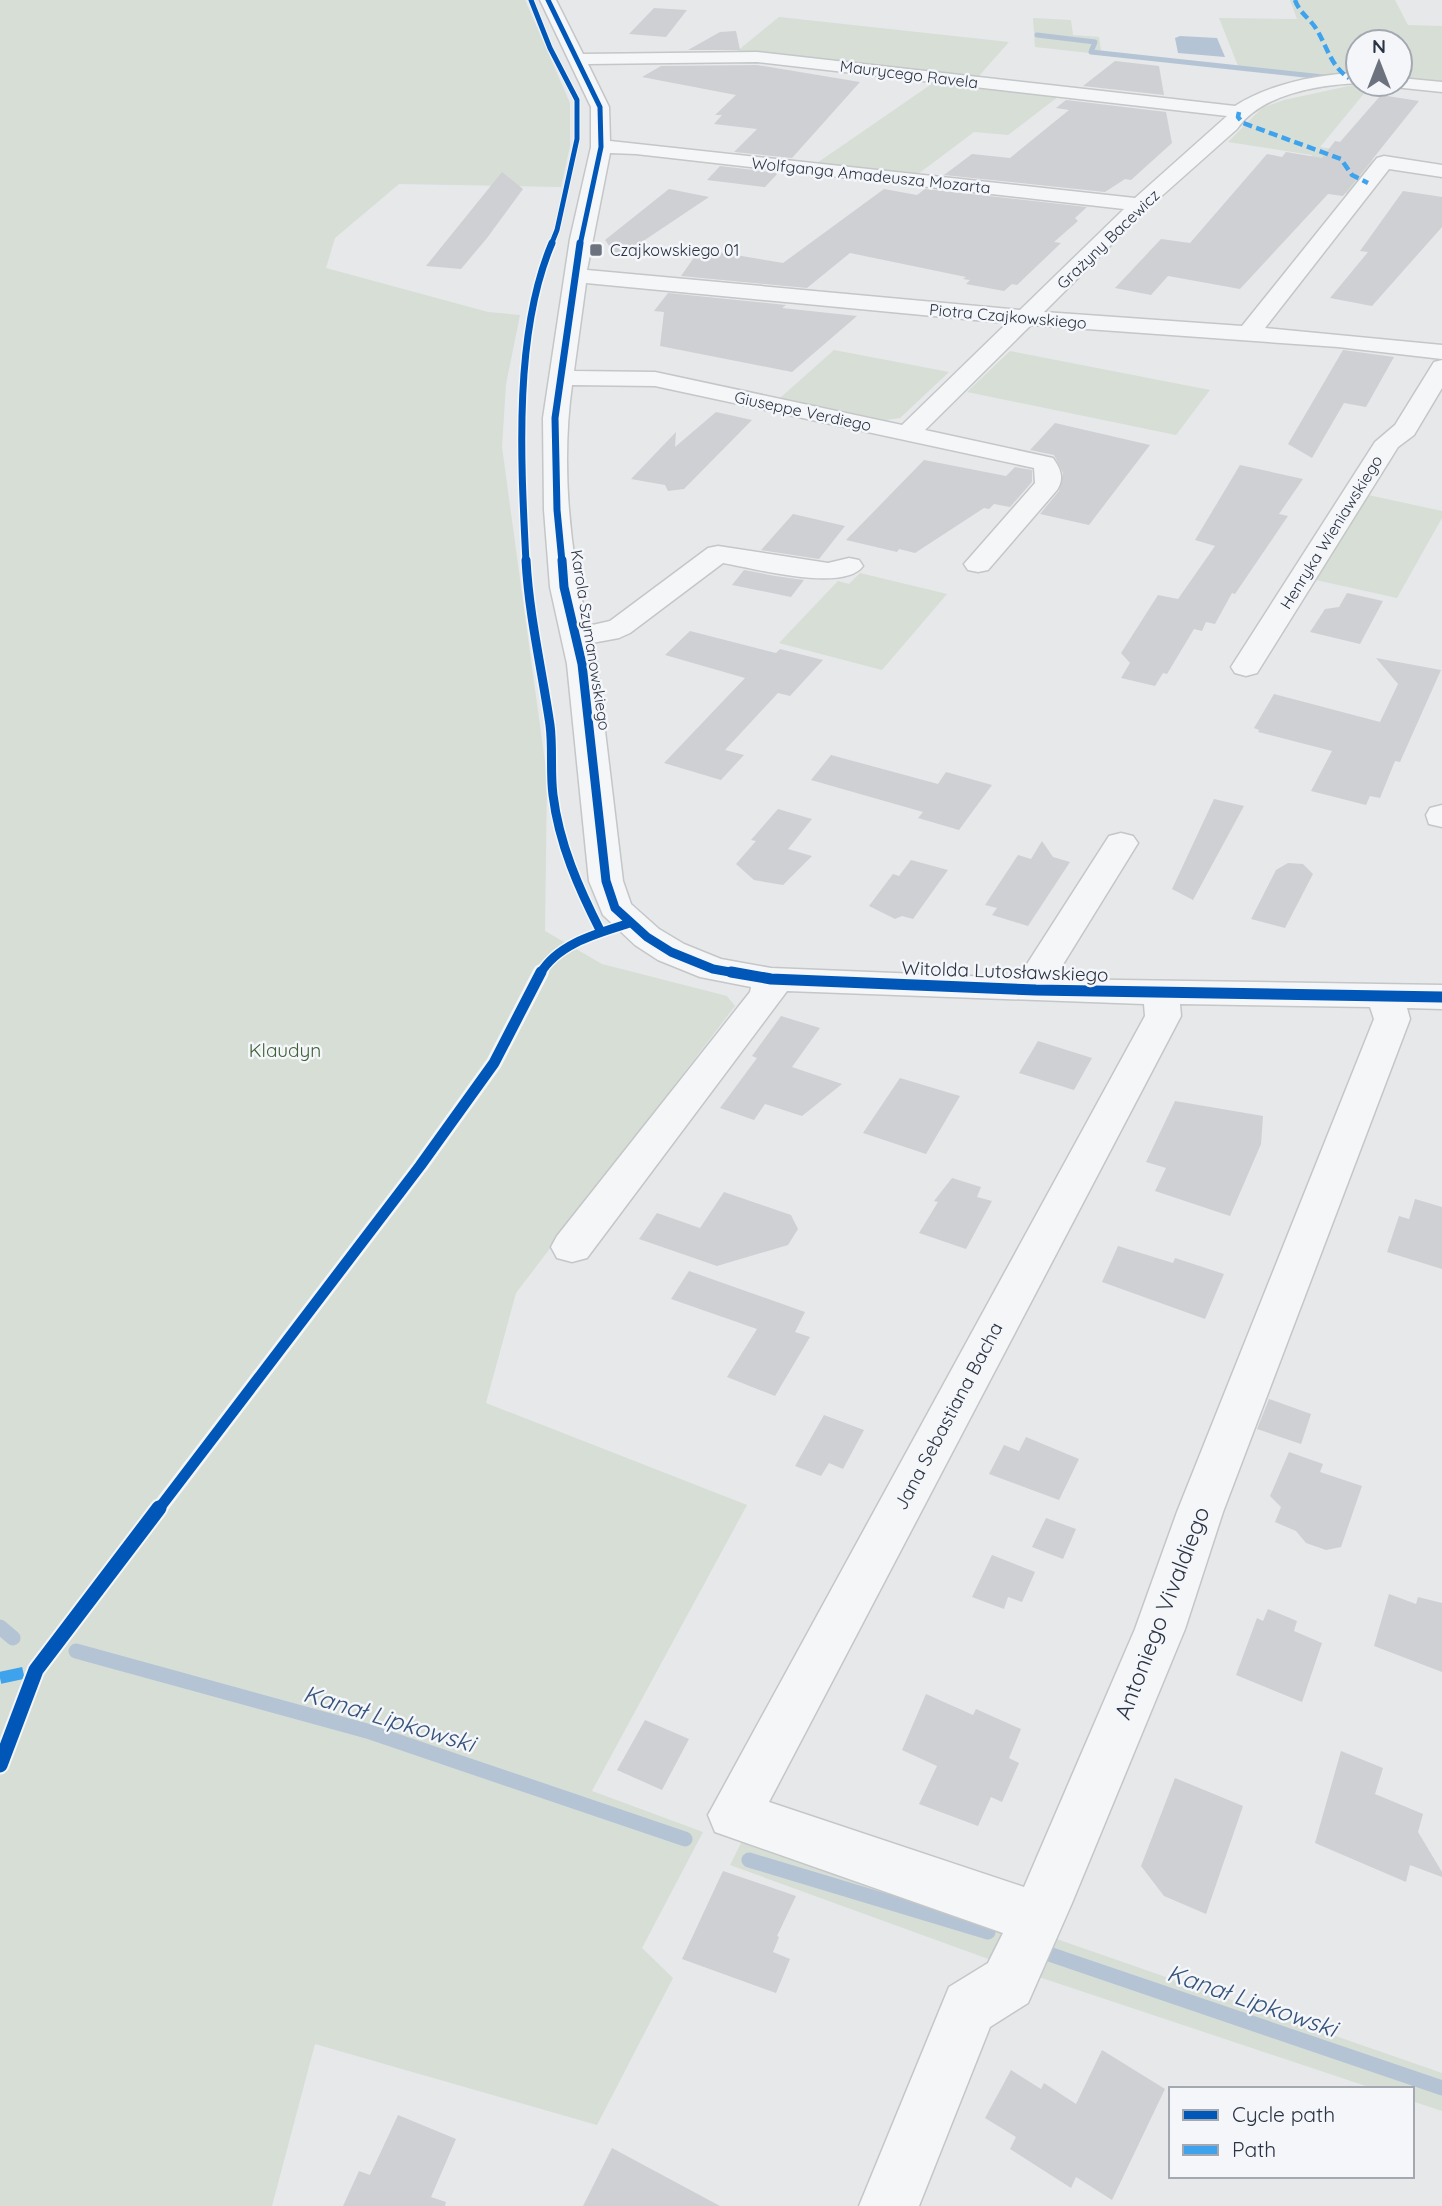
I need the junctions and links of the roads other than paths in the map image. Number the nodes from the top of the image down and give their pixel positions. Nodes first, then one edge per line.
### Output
1 (548, 0) edge
2 (577, 59) junction
3 (1344, 80) edge
4 (1414, 84) edge
5 (1442, 87) edge
6 (1239, 112) junction
7 (601, 147) junction
8 (1442, 171) edge
9 (1140, 205) junction
10 (575, 275) junction
11 (1028, 318) junction
12 (1247, 335) junction
13 (1442, 352) edge
14 (1442, 367) edge
15 (561, 377) junction
16 (908, 433) junction
17 (978, 565) dead end
18 (849, 566) dead end
19 (577, 636) junction
20 (1246, 667) dead end
21 (1121, 843) dead end
22 (606, 881) joint
23 (771, 979) junction
24 (1036, 990) junction
25 (1161, 994) junction
26 (1385, 996) junction
27 (1442, 997) edge
28 (572, 1247) dead end
29 (1036, 1918) junction
30 (889, 2206) edge

1 - 2 street, Karola Szymanowskiego
2 - 6 street, Maurycego Ravela
2 - 7 street, Karola Szymanowskiego
3 - 6 street, Grażyny Bacewicz
4 - 5 street
6 - 9 street, Grażyny Bacewicz
7 - 9 street, Wolfganga Amadeusza Mozarta
7 - 10 street, Karola Szymanowskiego
8 - 12 street
9 - 11 street, Grażyny Bacewicz
10 - 11 street, Piotra Czajkowskiego
10 - 15 street, Karola Szymanowskiego
11 - 12 street, Piotra Czajkowskiego
11 - 16 street, Grażyny Bacewicz
12 - 13 street, Piotra Czajkowskiego
14 - 20 street, Henryka Wieniawskiego
15 - 16 street, Giuseppe Verdiego
15 - 19 street, Karola Szymanowskiego
16 - 17 street, Giuseppe Verdiego
18 - 19 street
19 - 22 street, Karola Szymanowskiego
21 - 24 street
22 - 23 street, Witolda Lutosławskiego
23 - 24 street, Witolda Lutosławskiego
23 - 28 street
24 - 25 street, Witolda Lutosławskiego
25 - 26 street, Witolda Lutosławskiego
25 - 29 street, Jana Sebastiana Bacha
26 - 27 street, Witolda Lutosławskiego
26 - 29 street, Antoniego Vivaldiego
29 - 30 street, Antoniego Vivaldiego

